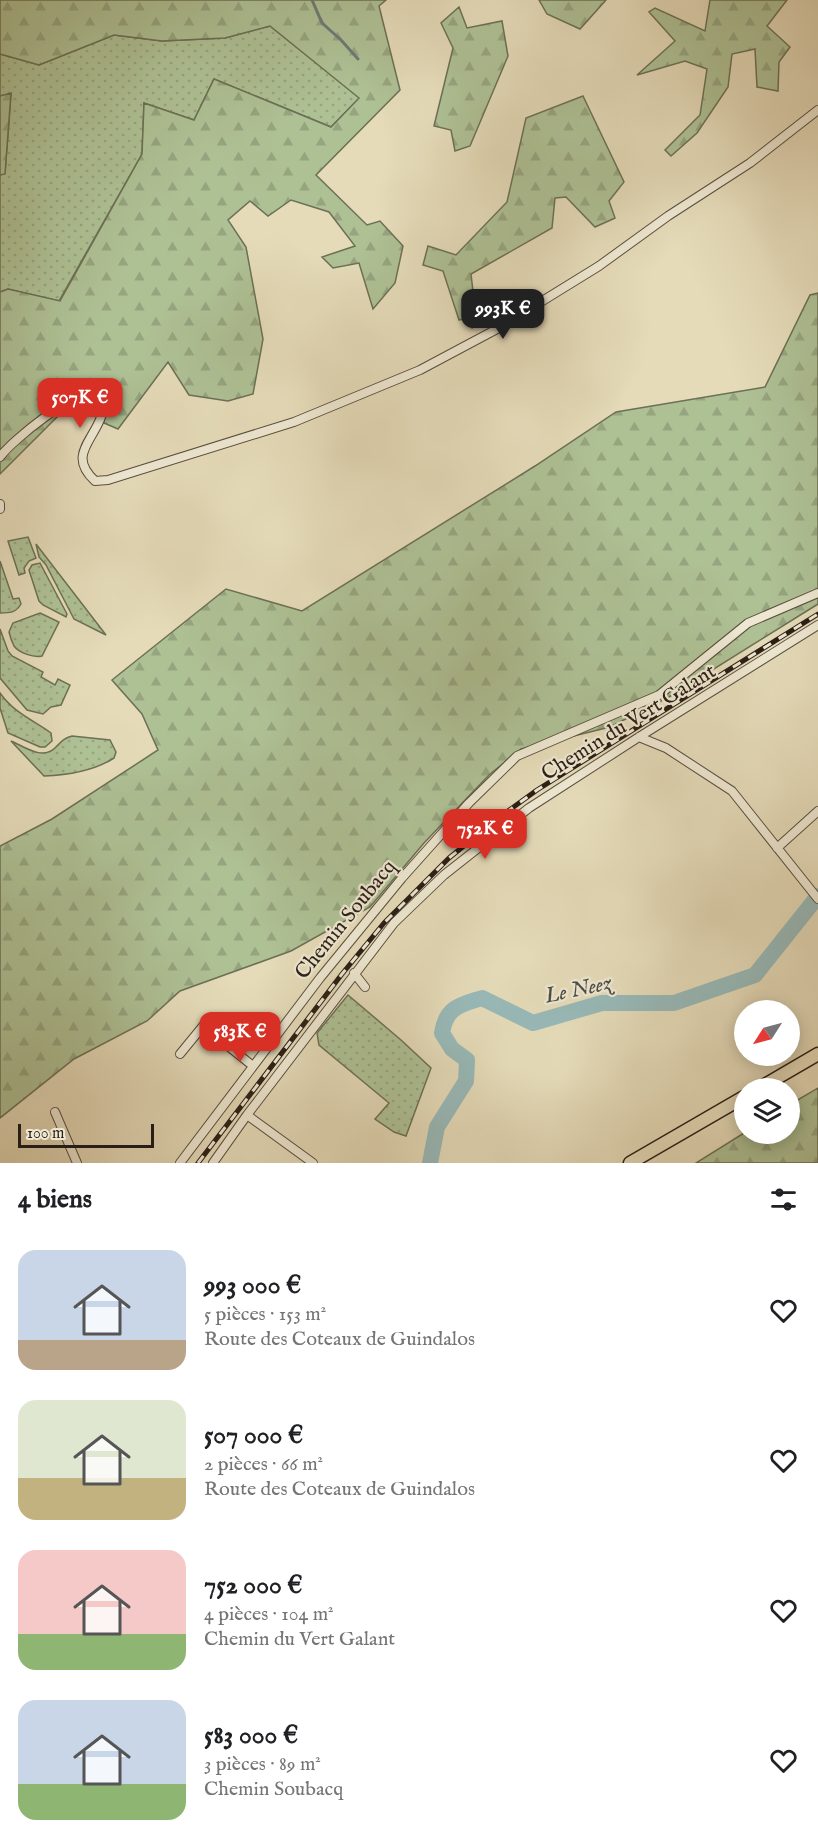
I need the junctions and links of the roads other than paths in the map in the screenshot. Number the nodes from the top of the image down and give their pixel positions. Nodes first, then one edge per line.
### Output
1 (818, 110) edge
2 (0, 457) edge
3 (0, 504) edge
4 (0, 509) edge
5 (818, 593) edge
6 (818, 625) edge
7 (639, 737) junction
8 (818, 811) edge
9 (777, 848) junction
10 (818, 899) edge
11 (354, 973) junction
12 (365, 987) dead end
13 (180, 1054) dead end
14 (818, 1054) edge
15 (253, 1066) junction
16 (777, 1078) edge
17 (734, 1103) edge
18 (55, 1112) dead end
19 (247, 1115) junction
20 (77, 1163) edge
21 (180, 1163) edge
22 (213, 1163) edge
23 (313, 1163) edge
24 (630, 1163) edge

1 - 2 street
3 - 4 street
5 - 15 street, Chemin Soubacq
6 - 7 street, Chemin du Vert Galant
7 - 9 street
7 - 11 street, Chemin du Vert Galant
8 - 9 street
9 - 10 street
11 - 12 street
11 - 19 street, Chemin du Vert Galant
13 - 15 street
14 - 16 main road
15 - 21 street, Chemin Soubacq
17 - 24 main road
18 - 20 street
19 - 22 street, Chemin du Vert Galant
19 - 23 street

